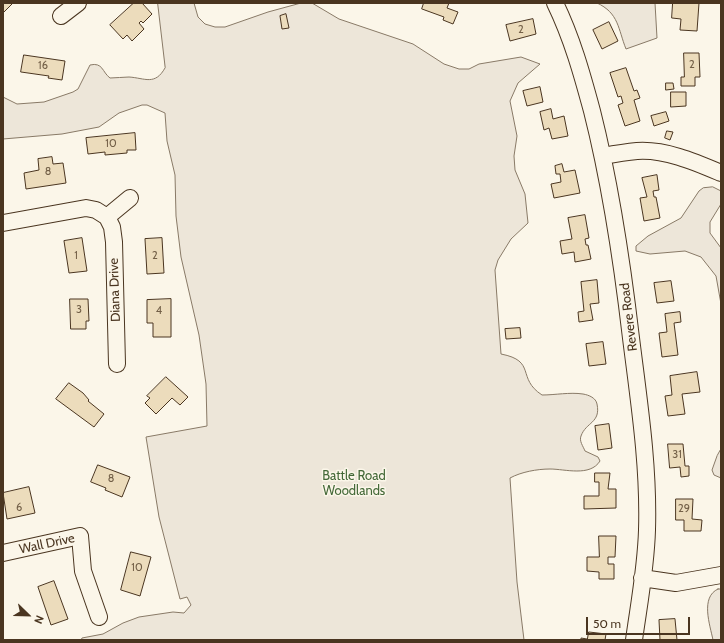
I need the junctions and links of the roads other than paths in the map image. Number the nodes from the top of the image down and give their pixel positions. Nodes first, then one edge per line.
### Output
1 (78, 3) edge
2 (555, 3) edge
3 (61, 16) dead end
4 (603, 156) junction
5 (721, 173) edge
6 (130, 198) dead end
7 (107, 217) junction
8 (3, 223) edge
9 (118, 364) dead end
10 (3, 553) edge
11 (721, 575) edge
12 (642, 578) junction
13 (99, 616) dead end
14 (634, 640) edge

1 - 3 street
2 - 4 street, Revere Road
4 - 5 street
4 - 12 street, Revere Road
6 - 7 street
7 - 8 street
7 - 9 street, Diana Drive
10 - 13 street, Wall Drive
11 - 12 street
12 - 14 street, Revere Road

